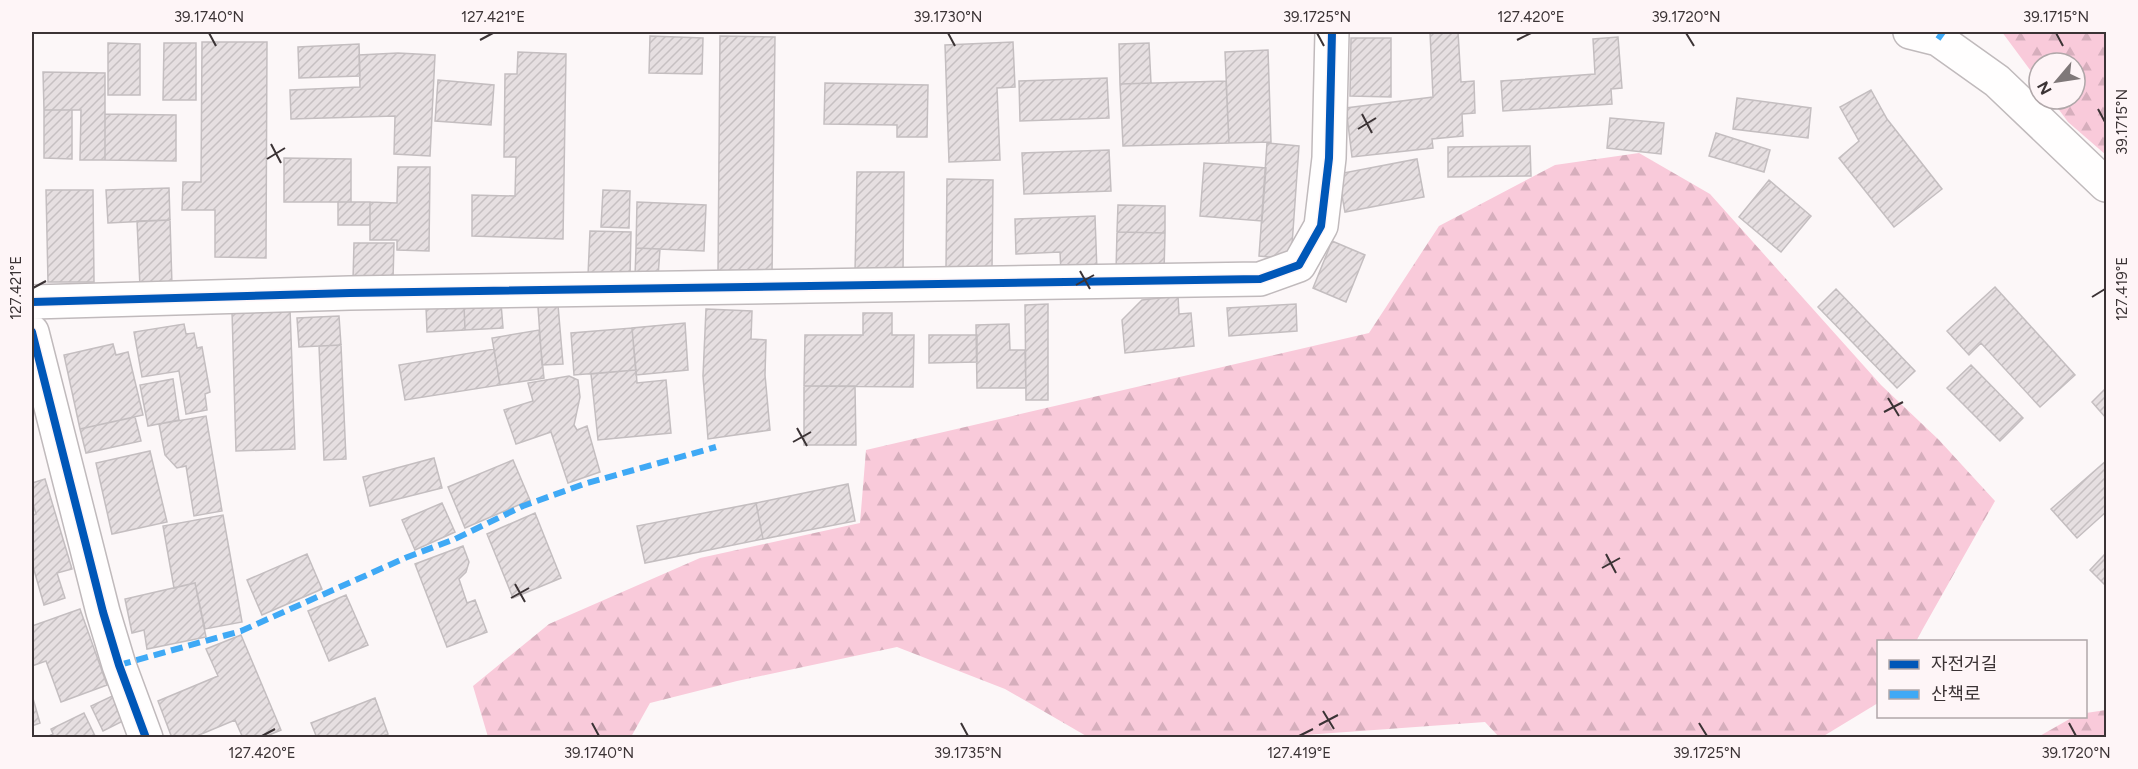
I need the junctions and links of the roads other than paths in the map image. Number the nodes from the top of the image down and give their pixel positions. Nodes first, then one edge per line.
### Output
1 (1332, 32) edge
2 (1910, 32) edge
3 (2106, 184) edge
4 (32, 302) edge
5 (32, 332) edge
6 (146, 738) edge

1 - 4 street
2 - 3 street
5 - 6 street

